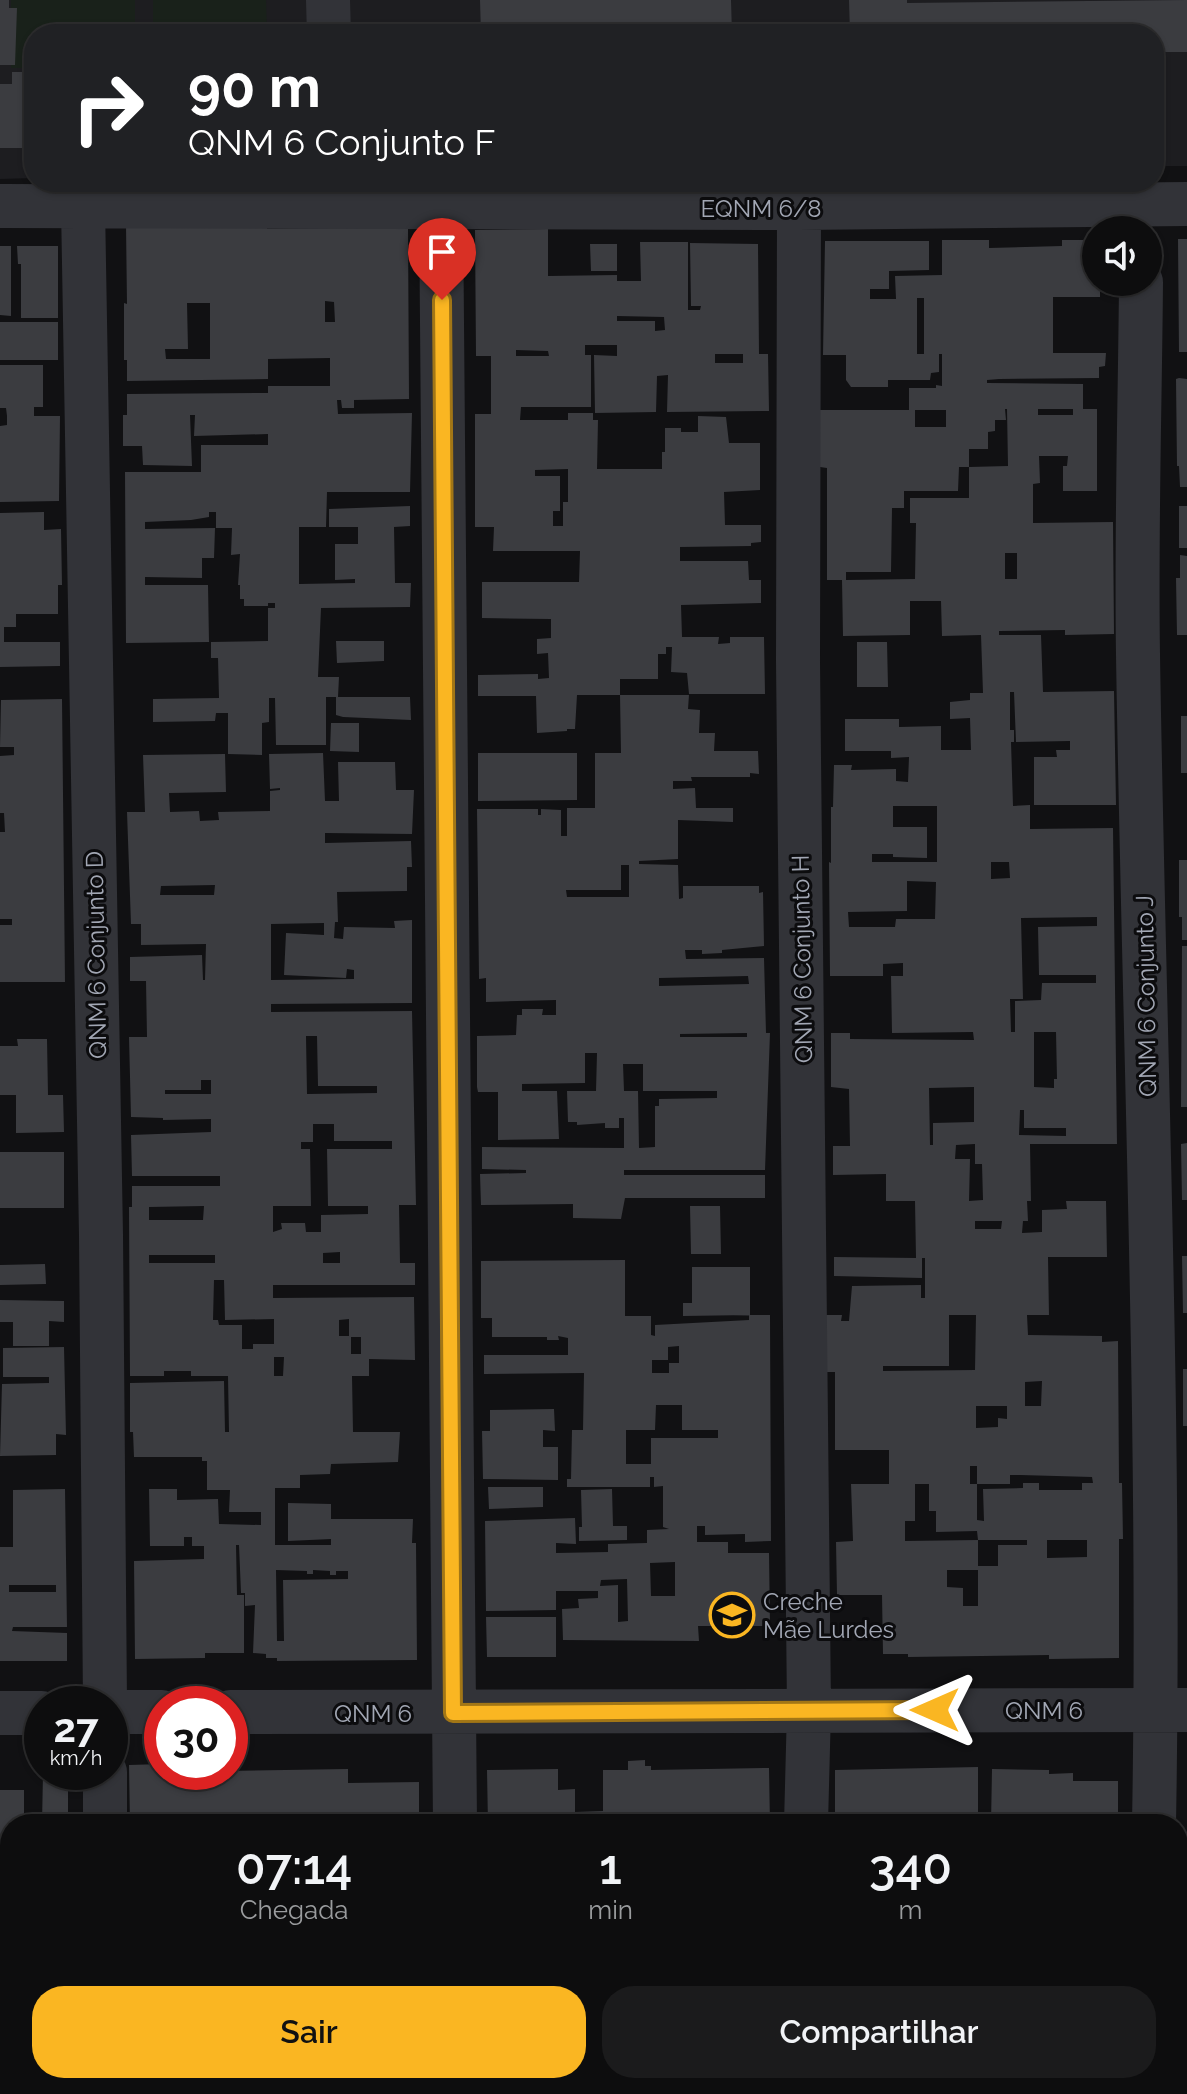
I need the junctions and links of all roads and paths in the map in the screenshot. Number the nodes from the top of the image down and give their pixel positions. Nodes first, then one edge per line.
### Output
1 (328, 0) edge
2 (329, 24) edge
3 (334, 194) edge
4 (1187, 204) edge
5 (0, 206) edge
6 (83, 206) junction
7 (441, 207) junction
8 (799, 208) junction
9 (1104, 216) edge
10 (1145, 216) edge
11 (1141, 296) edge
12 (105, 1686) edge
13 (809, 1709) junction
14 (1172, 1710) edge
15 (248, 1712) edge
16 (0, 1713) edge
17 (24, 1713) edge
18 (453, 1713) junction
19 (105, 1790) edge
20 (105, 1814) edge
21 (455, 1814) edge
22 (806, 1814) edge
23 (1156, 1814) edge

1 - 2 street
3 - 6 street, EQNM 6/8
3 - 7 street, EQNM 6/8
4 - 10 street, EQNM 6/8
5 - 6 street, EQNM 6/8
6 - 12 street, QNM 6 Conjunto D
7 - 8 street, EQNM 6/8
7 - 18 street
8 - 9 street, EQNM 6/8
8 - 13 street, QNM 6 Conjunto H
11 - 14 street, QNM 6 Conjunto J
13 - 14 street, QNM 6
13 - 18 street, QNM 6
13 - 22 street, QNM 6 Conjunto H
14 - 23 street, QNM 6 Conjunto J
15 - 18 street, QNM 6
16 - 17 street
18 - 21 street
19 - 20 street

